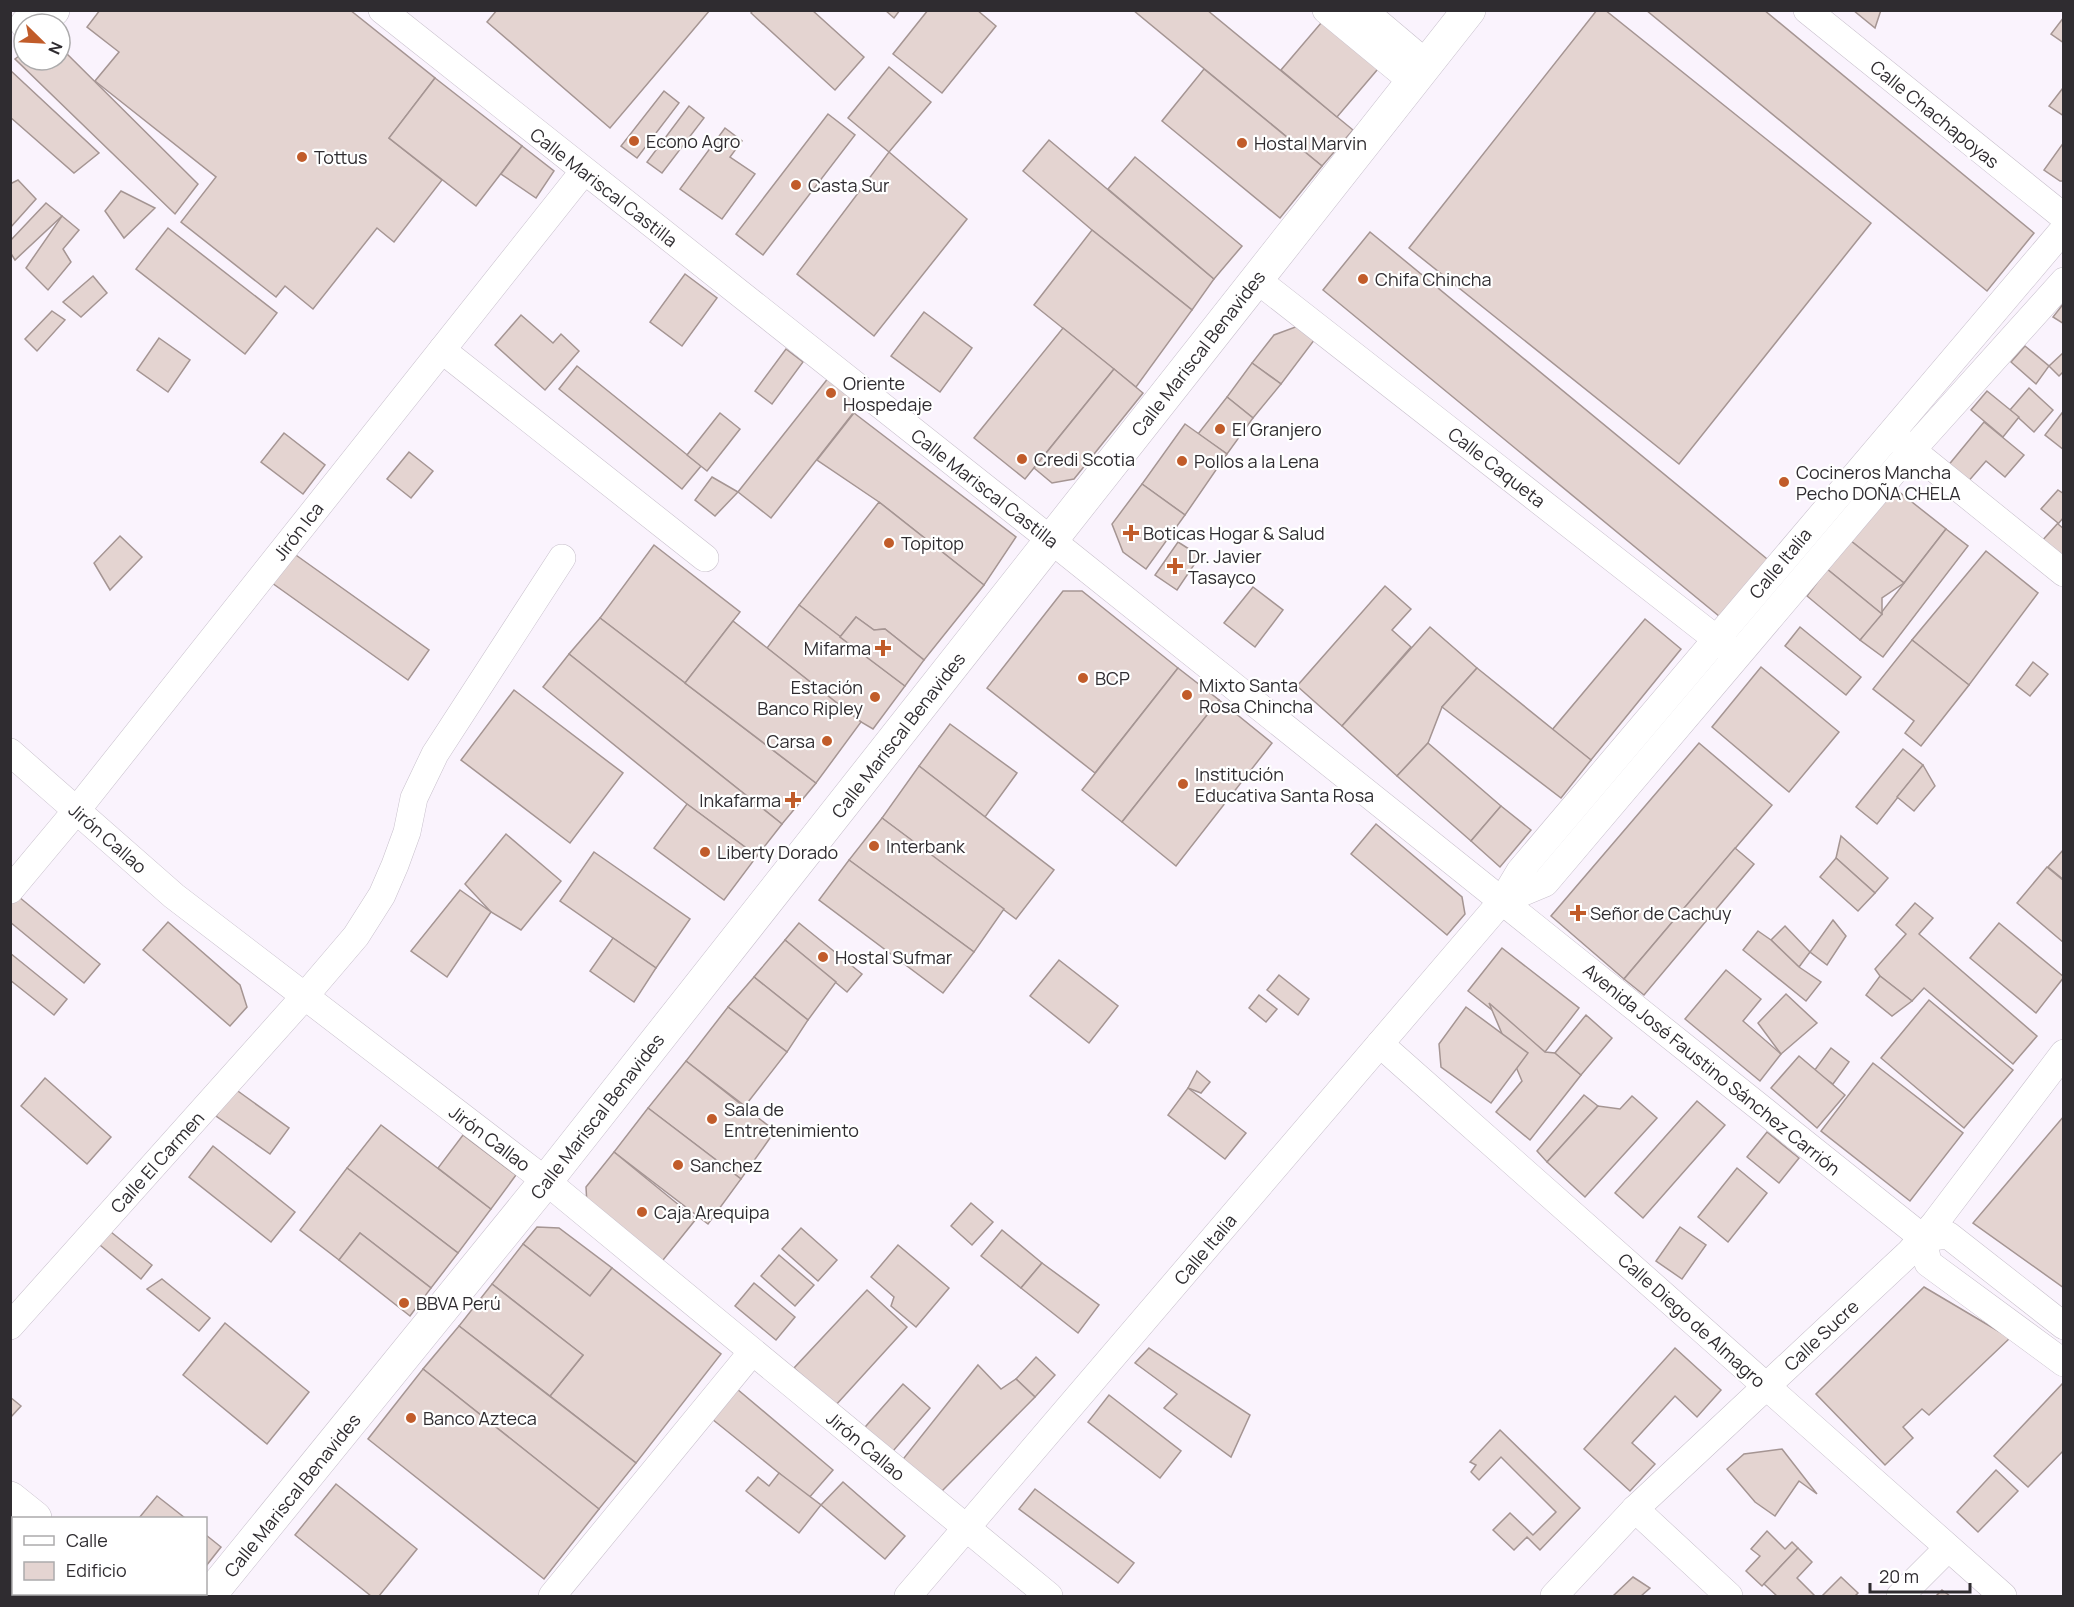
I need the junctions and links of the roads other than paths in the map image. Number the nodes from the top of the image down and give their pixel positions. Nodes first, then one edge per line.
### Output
1 (382, 10) edge
2 (1326, 10) edge
3 (1363, 10) edge
4 (1469, 10) edge
5 (1807, 10) edge
6 (1419, 73) junction
7 (584, 171) junction
8 (2064, 217) edge
9 (2064, 228) edge
10 (1256, 279) junction
11 (2064, 281) edge
12 (442, 350) junction
13 (1890, 433) junction
14 (1912, 450) junction
15 (1051, 540) junction
16 (562, 558) dead end
17 (705, 558) dead end
18 (2064, 573) edge
19 (1716, 639) junction
20 (1737, 655) junction
21 (10, 752) edge
22 (75, 811) junction
23 (10, 890) edge
24 (1502, 901) junction
25 (304, 997) junction
26 (1380, 1044) junction
27 (2064, 1053) edge
28 (546, 1181) junction
29 (1923, 1238) junction
30 (10, 1326) edge
31 (2064, 1326) edge
32 (752, 1352) junction
33 (2064, 1363) edge
34 (1767, 1386) junction
35 (10, 1498) edge
36 (1635, 1509) junction
37 (34, 1517) edge
38 (966, 1529) junction
39 (1948, 1548) junction
40 (209, 1596) edge
41 (552, 1596) edge
42 (908, 1596) edge
43 (1048, 1596) edge
44 (1554, 1596) edge
45 (1729, 1596) edge
46 (1900, 1596) edge
47 (2003, 1596) edge

1 - 7 street, Calle Mariscal Castilla
2 - 6 street
3 - 6 street
4 - 6 main road, Calle Mariscal Benavides
5 - 8 street, Calle Chachapoyas
6 - 10 main road, Calle Mariscal Benavides
7 - 12 street, Jirón Ica
7 - 15 street, Calle Mariscal Castilla
9 - 13 street, Calle Italia
10 - 15 main road, Calle Mariscal Benavides
10 - 19 street, Calle Caqueta
11 - 14 street, Calle Italia
12 - 17 street
12 - 22 street, Jirón Ica
13 - 14 street
13 - 19 street, Calle Italia
14 - 18 street
14 - 20 street, Calle Italia
15 - 24 street, Calle Mariscal Castilla
15 - 28 main road, Calle Mariscal Benavides
16 - 25 street, Calle El Carmen
19 - 20 street, Calle Caqueta
19 - 24 street, Calle Italia
20 - 24 street, Calle Italia
21 - 22 street, Jirón Callao
22 - 23 street, Jirón Ica
22 - 25 street, Jirón Callao
24 - 26 street, Calle Italia
24 - 29 street, Avenida José Faustino Sánchez Carrión
25 - 28 street, Jirón Callao
25 - 30 street, Calle El Carmen
26 - 34 street, Calle Diego de Almagro
26 - 38 street, Calle Italia
27 - 29 street, Calle Sucre
28 - 32 street, Jirón Callao
28 - 40 main road, Calle Mariscal Benavides
29 - 31 street
29 - 33 street
29 - 34 street, Calle Sucre
32 - 38 street, Jirón Callao
32 - 41 street
34 - 36 street, Calle Sucre
34 - 39 street, Calle Diego de Almagro
35 - 37 main road
36 - 44 street, Calle Sucre
36 - 45 street
38 - 42 street, Calle Italia
38 - 43 street, Jirón Callao
39 - 46 street
39 - 47 street, Calle Diego de Almagro

